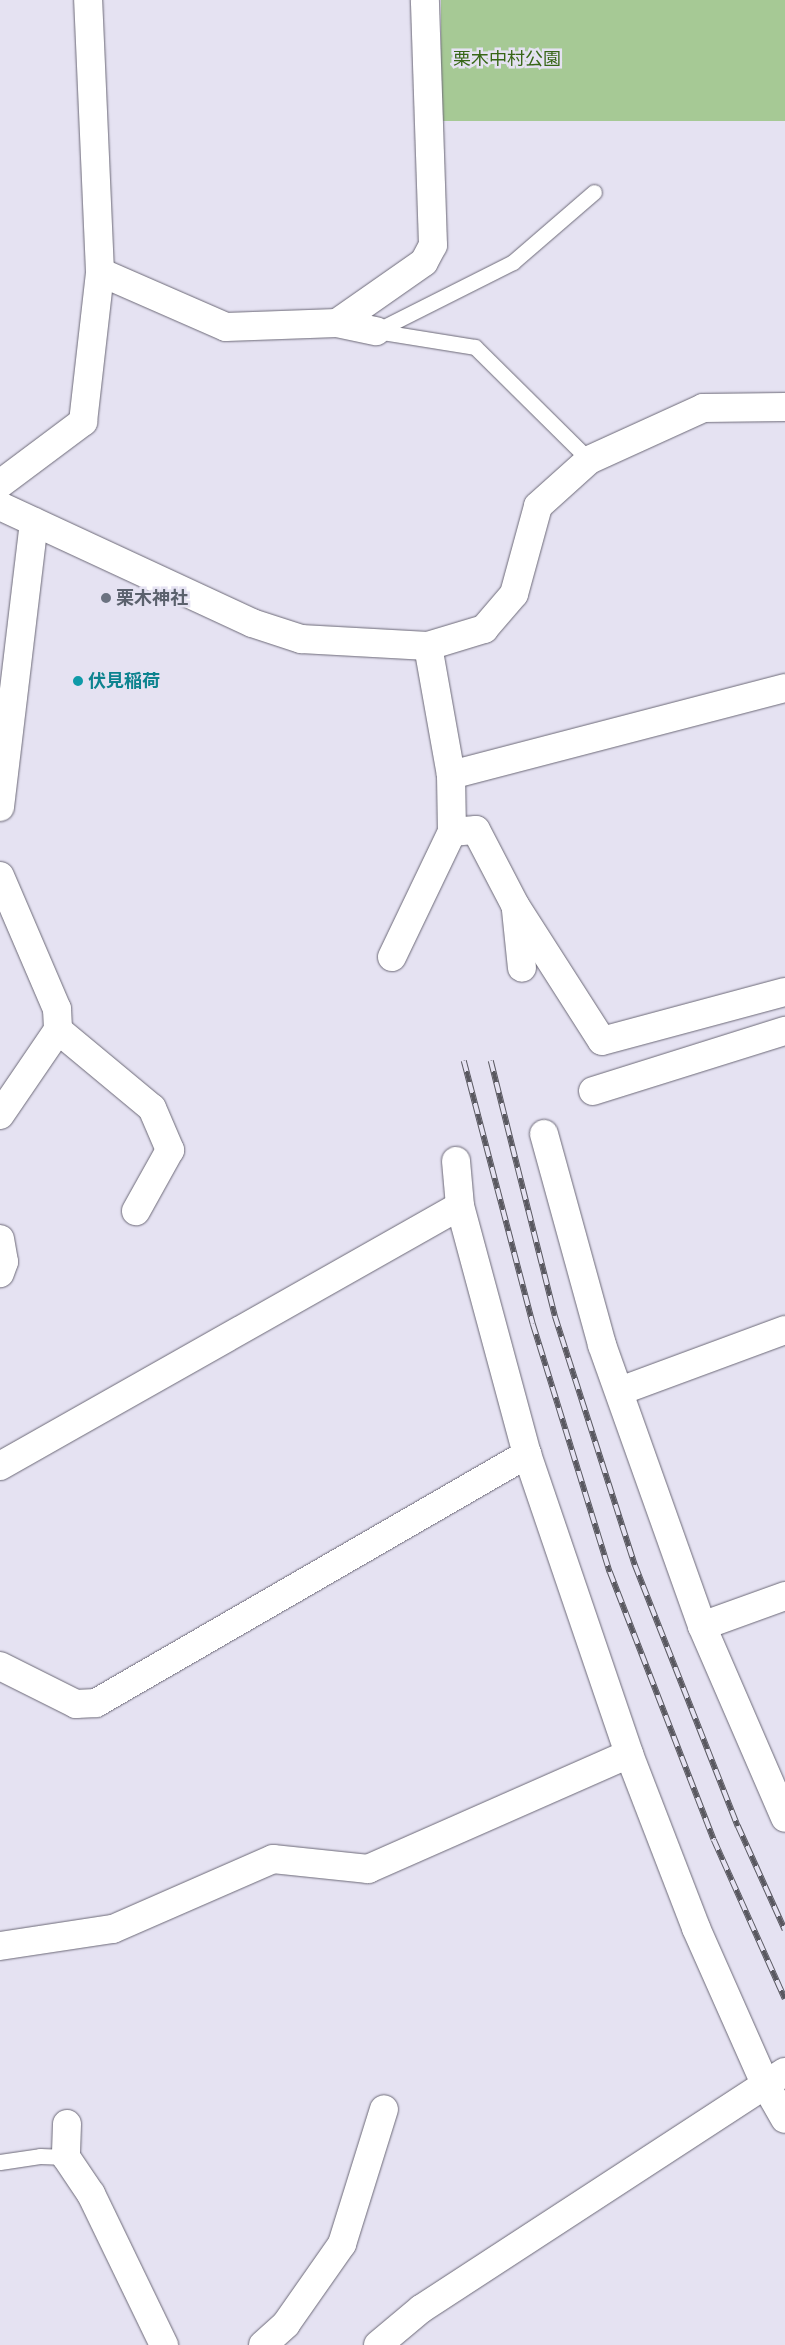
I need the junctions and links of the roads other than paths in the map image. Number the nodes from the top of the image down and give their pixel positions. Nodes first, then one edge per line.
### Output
1 (88, 0) edge
2 (425, 0) edge
3 (594, 192) dead end
4 (100, 272) junction
5 (337, 323) junction
6 (376, 331) junction
7 (785, 407) edge
8 (589, 460) junction
9 (0, 484) edge
10 (0, 506) edge
11 (34, 522) junction
12 (428, 646) junction
13 (785, 688) edge
14 (451, 775) junction
15 (0, 807) edge
16 (452, 832) junction
17 (0, 876) edge
18 (515, 905) junction
19 (392, 957) dead end
20 (522, 968) dead end
21 (785, 992) edge
22 (58, 1030) junction
23 (785, 1031) edge
24 (593, 1091) dead end
25 (0, 1115) edge
26 (544, 1134) dead end
27 (456, 1161) dead end
28 (460, 1206) junction
29 (136, 1211) dead end
30 (0, 1239) edge
31 (0, 1273) edge
32 (785, 1330) edge
33 (620, 1391) junction
34 (527, 1454) junction
35 (0, 1466) edge
36 (785, 1596) edge
37 (702, 1626) junction
38 (0, 1666) edge
39 (629, 1754) junction
40 (785, 1818) edge
41 (0, 1946) edge
42 (777, 2077) edge
43 (384, 2109) dead end
44 (785, 2119) edge
45 (67, 2124) dead end
46 (66, 2157) junction
47 (0, 2162) edge
48 (164, 2345) edge
49 (263, 2345) edge
50 (378, 2345) edge

1 - 4 street
2 - 5 street
3 - 6 lane
4 - 5 street
4 - 9 street
5 - 6 street
6 - 8 lane
7 - 8 street
8 - 12 street
10 - 11 street
11 - 12 street
11 - 15 street
12 - 14 street
13 - 14 street
14 - 16 street
16 - 18 street
16 - 19 street
17 - 22 street
18 - 20 street
18 - 21 street
22 - 25 street
22 - 29 street
23 - 24 street
26 - 33 street
27 - 28 street
28 - 34 street
28 - 35 street
30 - 31 street
32 - 33 street
33 - 37 street
34 - 38 street
34 - 39 street
36 - 37 street
37 - 40 street
39 - 41 street
39 - 42 street
42 - 44 street
42 - 50 street
43 - 49 street
45 - 46 street
46 - 47 lane
46 - 48 street

